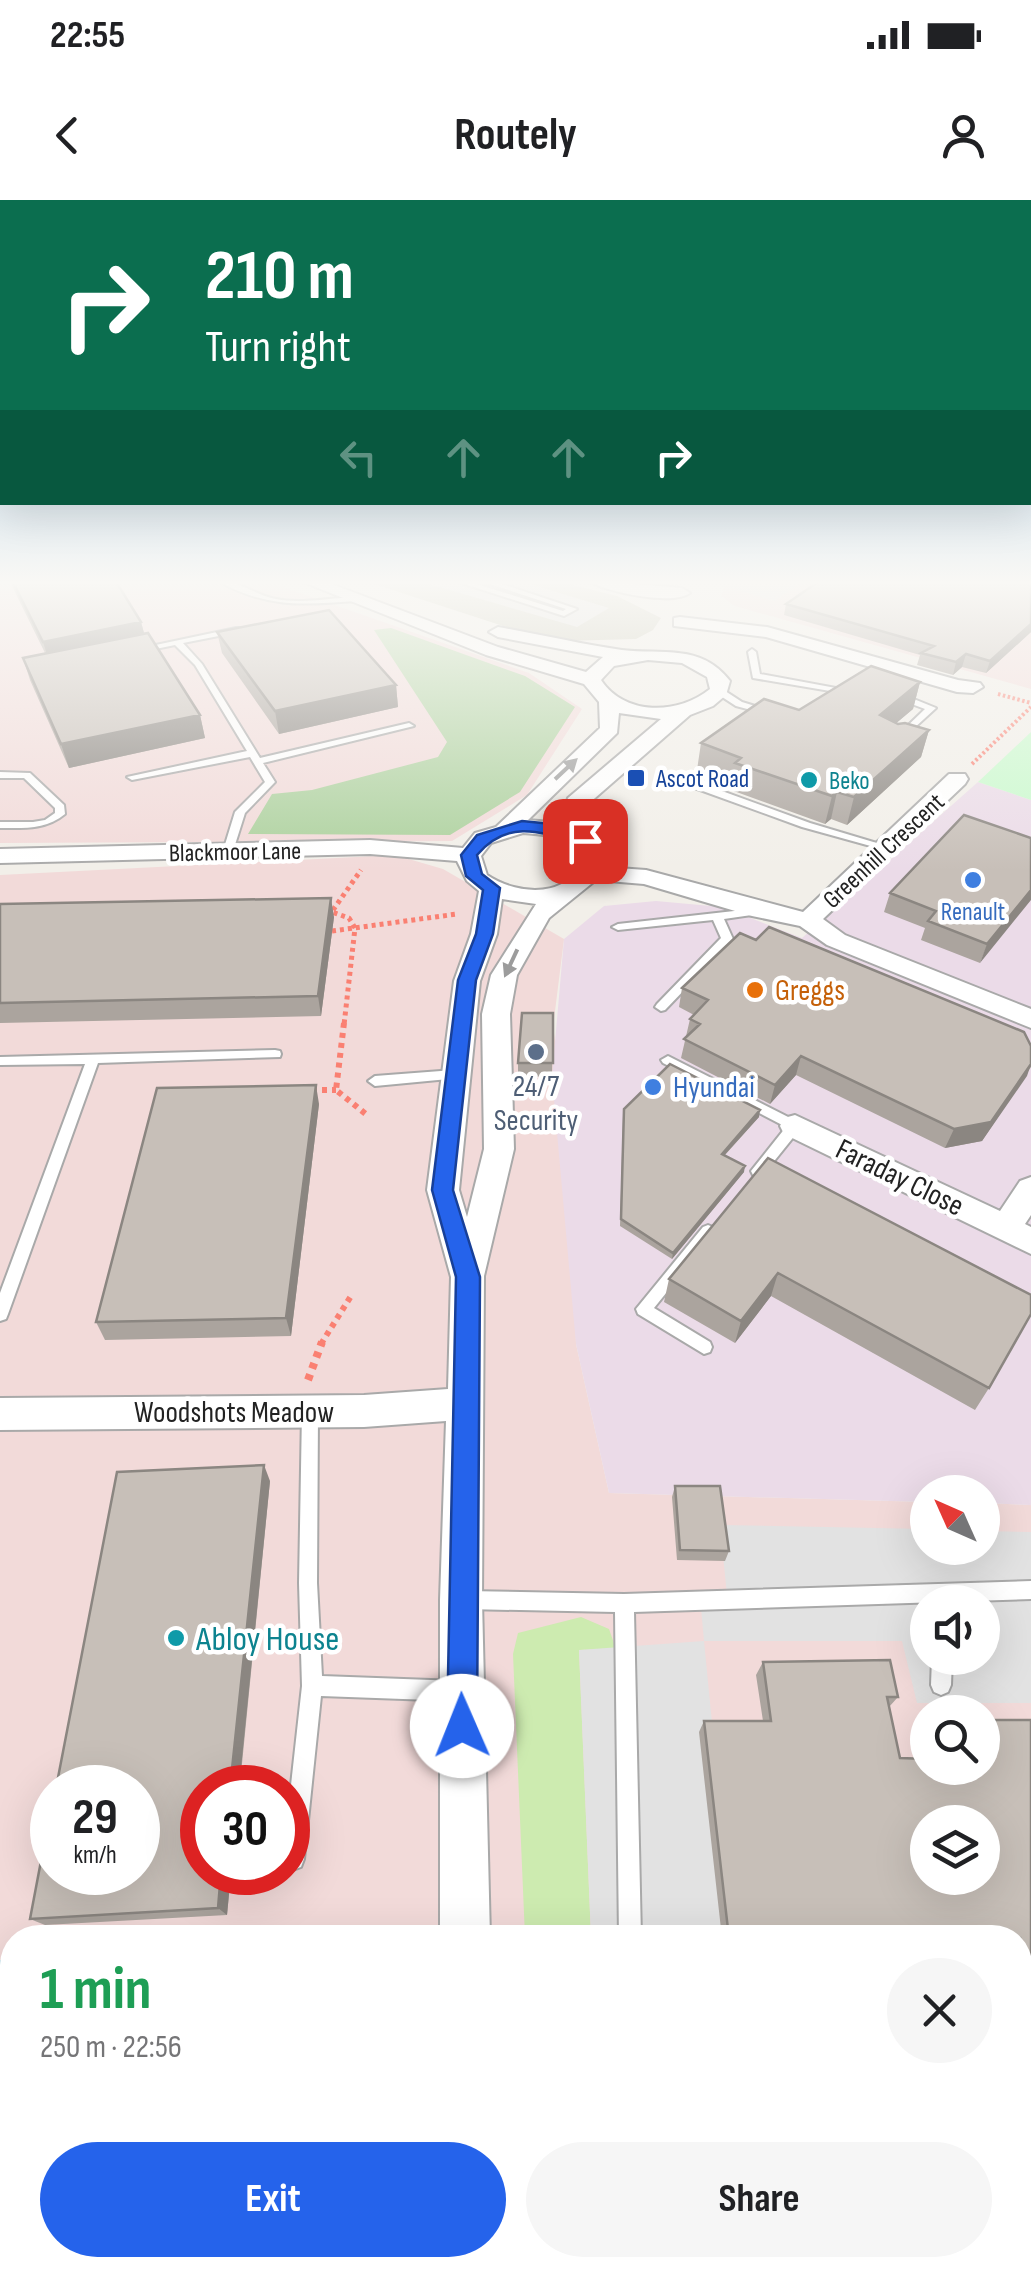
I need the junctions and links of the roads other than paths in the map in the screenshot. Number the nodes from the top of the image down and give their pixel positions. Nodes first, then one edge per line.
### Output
1 (206, 677) edge
2 (580, 677) edge
3 (593, 677) edge
4 (716, 677) edge
5 (761, 677) edge
6 (913, 677) edge
7 (591, 680) junction
8 (859, 683) edge
9 (973, 686) dead end
10 (877, 688) edge
11 (719, 691) junction
12 (848, 691) junction
13 (836, 698) edge
14 (610, 702) junction
15 (682, 711) junction
16 (781, 715) edge
17 (409, 726) dead end
18 (892, 745) edge
19 (255, 757) junction
20 (0, 775) edge
21 (132, 778) dead end
22 (682, 780) dead end
23 (957, 780) road end
24 (0, 825) edge
25 (506, 828) junction
26 (571, 833) junction
27 (885, 847) junction
28 (228, 851) junction
29 (469, 855) junction
30 (0, 856) edge
31 (583, 881) junction
32 (490, 899) junction
33 (761, 912) junction
34 (718, 918) junction
35 (808, 920) junction
36 (618, 926) dead end
37 (661, 1008) dead end
38 (1031, 1019) edge
39 (275, 1054) dead end
40 (93, 1059) junction
41 (668, 1060) edge
42 (0, 1061) edge
43 (454, 1075) junction
44 (375, 1081) dead end
45 (795, 1126) junction
46 (744, 1187) edge
47 (1031, 1189) edge
48 (719, 1218) edge
49 (1018, 1235) edge
50 (468, 1277) junction
51 (0, 1314) edge
52 (704, 1347) dead end
53 (468, 1403) junction
54 (310, 1412) junction
55 (0, 1414) edge
56 (1031, 1590) edge
57 (1000, 1592) edge
58 (910, 1598) edge
59 (461, 1600) junction
60 (624, 1603) junction
61 (941, 1675) edge
62 (312, 1686) junction
63 (941, 1686) dead end
64 (461, 1691) junction
65 (303, 1765) edge
66 (465, 1925) edge
67 (630, 1925) edge

1 - 19 lane
2 - 7 street
3 - 7 street
4 - 11 street
5 - 12 lane
6 - 9 street
7 - 14 street
8 - 12 lane
10 - 18 lane
11 - 15 street
11 - 16 lane
12 - 13 lane
14 - 15 street
25 -> 14 street
15 - 26 street
17 - 19 lane
19 - 21 lane
19 - 28 lane
20 - 24 lane
22 - 27 lane
23 - 27 street, Greenhill Crescent
25 - 26 street
25 - 29 street
26 - 31 street
27 - 35 street, Greenhill Crescent
28 - 29 street, Blackmoor Lane
28 - 30 street, Blackmoor Lane
29 - 32 street
31 - 32 street, Greenhill Crescent
31 - 33 street, Greenhill Crescent
31 -> 50 street
32 - 43 street
33 - 34 lane
33 - 35 street, Greenhill Crescent
34 - 36 lane
34 - 37 lane
35 - 38 street, Greenhill Crescent
39 - 40 lane
40 - 42 lane
40 - 51 lane
41 - 45 lane
43 - 44 lane
43 - 50 street
45 - 46 lane
45 - 49 street, Faraday Close
47 - 49 street, Faraday Close
48 - 52 lane
50 - 53 street
53 - 54 street, Woodshots Meadow
53 - 59 street
54 - 55 street, Woodshots Meadow
54 - 62 lane
56 - 57 lane
58 - 60 lane
59 - 60 lane
59 - 64 street
60 - 67 lane
61 - 63 lane
62 - 64 lane
62 - 65 lane
64 - 66 street

